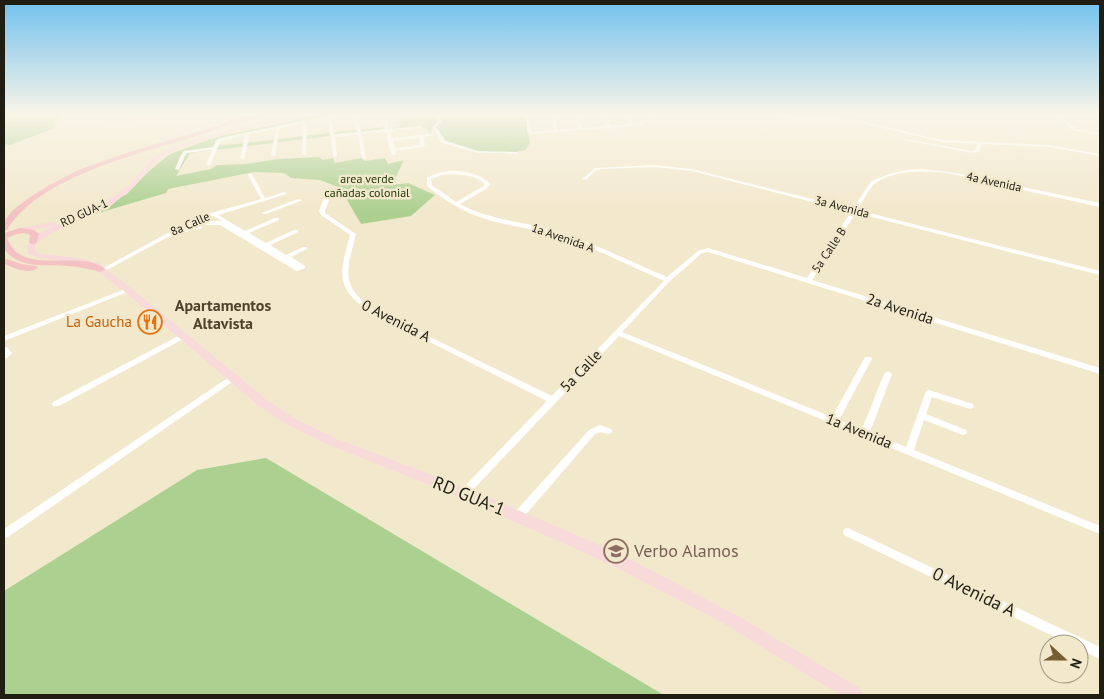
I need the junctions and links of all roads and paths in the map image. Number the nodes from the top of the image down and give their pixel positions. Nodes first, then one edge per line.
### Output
1 (145, 147) edge
2 (151, 147) edge
3 (179, 147) edge
4 (245, 147) edge
5 (274, 147) edge
6 (304, 147) edge
7 (334, 147) edge
8 (362, 147) edge
9 (392, 147) edge
10 (419, 147) edge
11 (460, 147) edge
12 (925, 147) edge
13 (942, 147) edge
14 (979, 147) edge
15 (1052, 147) edge
16 (215, 148) joint
17 (923, 150) dead end
18 (516, 153) dead end
19 (304, 154) dead end
20 (273, 155) dead end
21 (1100, 155) edge
22 (335, 156) dead end
23 (242, 158) dead end
24 (364, 158) dead end
25 (208, 165) dead end
26 (177, 169) dead end
27 (886, 174) joint
28 (250, 175) dead end
29 (584, 178) dead end
30 (329, 192) dead end
31 (284, 194) dead end
32 (264, 200) junction
33 (300, 200) dead end
34 (456, 204) junction
35 (1100, 205) edge
36 (252, 206) dead end
37 (855, 210) junction
38 (264, 213) junction
39 (213, 214) junction
40 (73, 219) junction
41 (4, 221) edge
42 (222, 222) junction
43 (188, 223) junction
44 (20, 230) junction
45 (296, 231) dead end
46 (5, 234) edge
47 (243, 234) junction
48 (162, 240) dead end
49 (34, 242) junction
50 (263, 246) junction
51 (305, 248) dead end
52 (4, 250) edge
53 (700, 252) joint
54 (4, 261) edge
55 (101, 270) junction
56 (1100, 273) edge
57 (668, 280) junction
58 (809, 280) junction
59 (128, 290) junction
60 (618, 333) junction
61 (183, 337) junction
62 (4, 339) edge
63 (4, 349) edge
64 (4, 356) edge
65 (868, 359) dead end
66 (1100, 371) edge
67 (888, 374) dead end
68 (232, 378) junction
69 (553, 400) junction
70 (56, 404) dead end
71 (970, 406) dead end
72 (922, 416) junction
73 (834, 421) junction
74 (608, 431) dead end
75 (963, 432) dead end
76 (865, 434) junction
77 (909, 452) junction
78 (464, 493) junction
79 (518, 516) junction
80 (1100, 530) edge
81 (848, 532) dead end
82 (4, 534) edge
83 (1100, 653) edge
84 (855, 695) edge

1 - 41 highway
2 - 46 highway
3 - 40 main road, RD GUA-1
4 - 23 street
5 - 20 street
6 - 19 street
7 - 22 street
8 - 24 street
9 - 10 street
11 - 18 street
12 - 17 street
13 - 14 street
15 - 21 street
16 - 25 street
16 - 26 street
27 - 35 street, 4a Avenida
27 - 37 street, 5a Calle B
28 - 32 street
29 - 37 street, 3a Avenida
30 - 69 street, 0 Avenida A
31 - 32 street, 8a Calle
32 - 39 street, 8a Calle
33 - 38 street
34 - 34 street, 1a Avenida A
34 - 57 street, 1a Avenida A
36 - 38 street
37 - 56 street, 3a Avenida
37 - 58 street, 5a Calle B
38 - 47 street
39 - 42 street
39 - 43 street, 8a Calle
40 - 44 main road
40 - 49 main road, RD GUA-1
42 - 43 street
42 - 47 street
42 - 48 street
43 - 55 street, 8a Calle
44 - 46 highway
44 - 49 highway
45 - 50 street
46 - 55 highway
47 - 50 street
49 - 55 main road, RD GUA-1
50 - 51 street
52 - 55 highway
53 - 57 street, 5a Calle
53 - 58 street, 2a Avenida
54 - 55 highway
55 - 59 main road, RD GUA-1
57 - 60 street, 5a Calle
58 - 66 street, 2a Avenida
59 - 61 main road, RD GUA-1
59 - 62 street
60 - 69 street, 5a Calle
60 - 73 street, 1a Avenida
61 - 68 main road, RD GUA-1
61 - 70 street
63 - 64 street
65 - 73 street
67 - 76 street
68 - 78 main road, RD GUA-1
68 - 82 street
69 - 78 street, 5a Calle
71 - 72 street
72 - 75 street
72 - 77 street
73 - 76 street, 1a Avenida
74 - 79 street
76 - 77 street, 1a Avenida
77 - 80 street, 1a Avenida
78 - 79 main road, RD GUA-1
79 - 84 main road, RD GUA-1
81 - 83 street, 0 Avenida A

